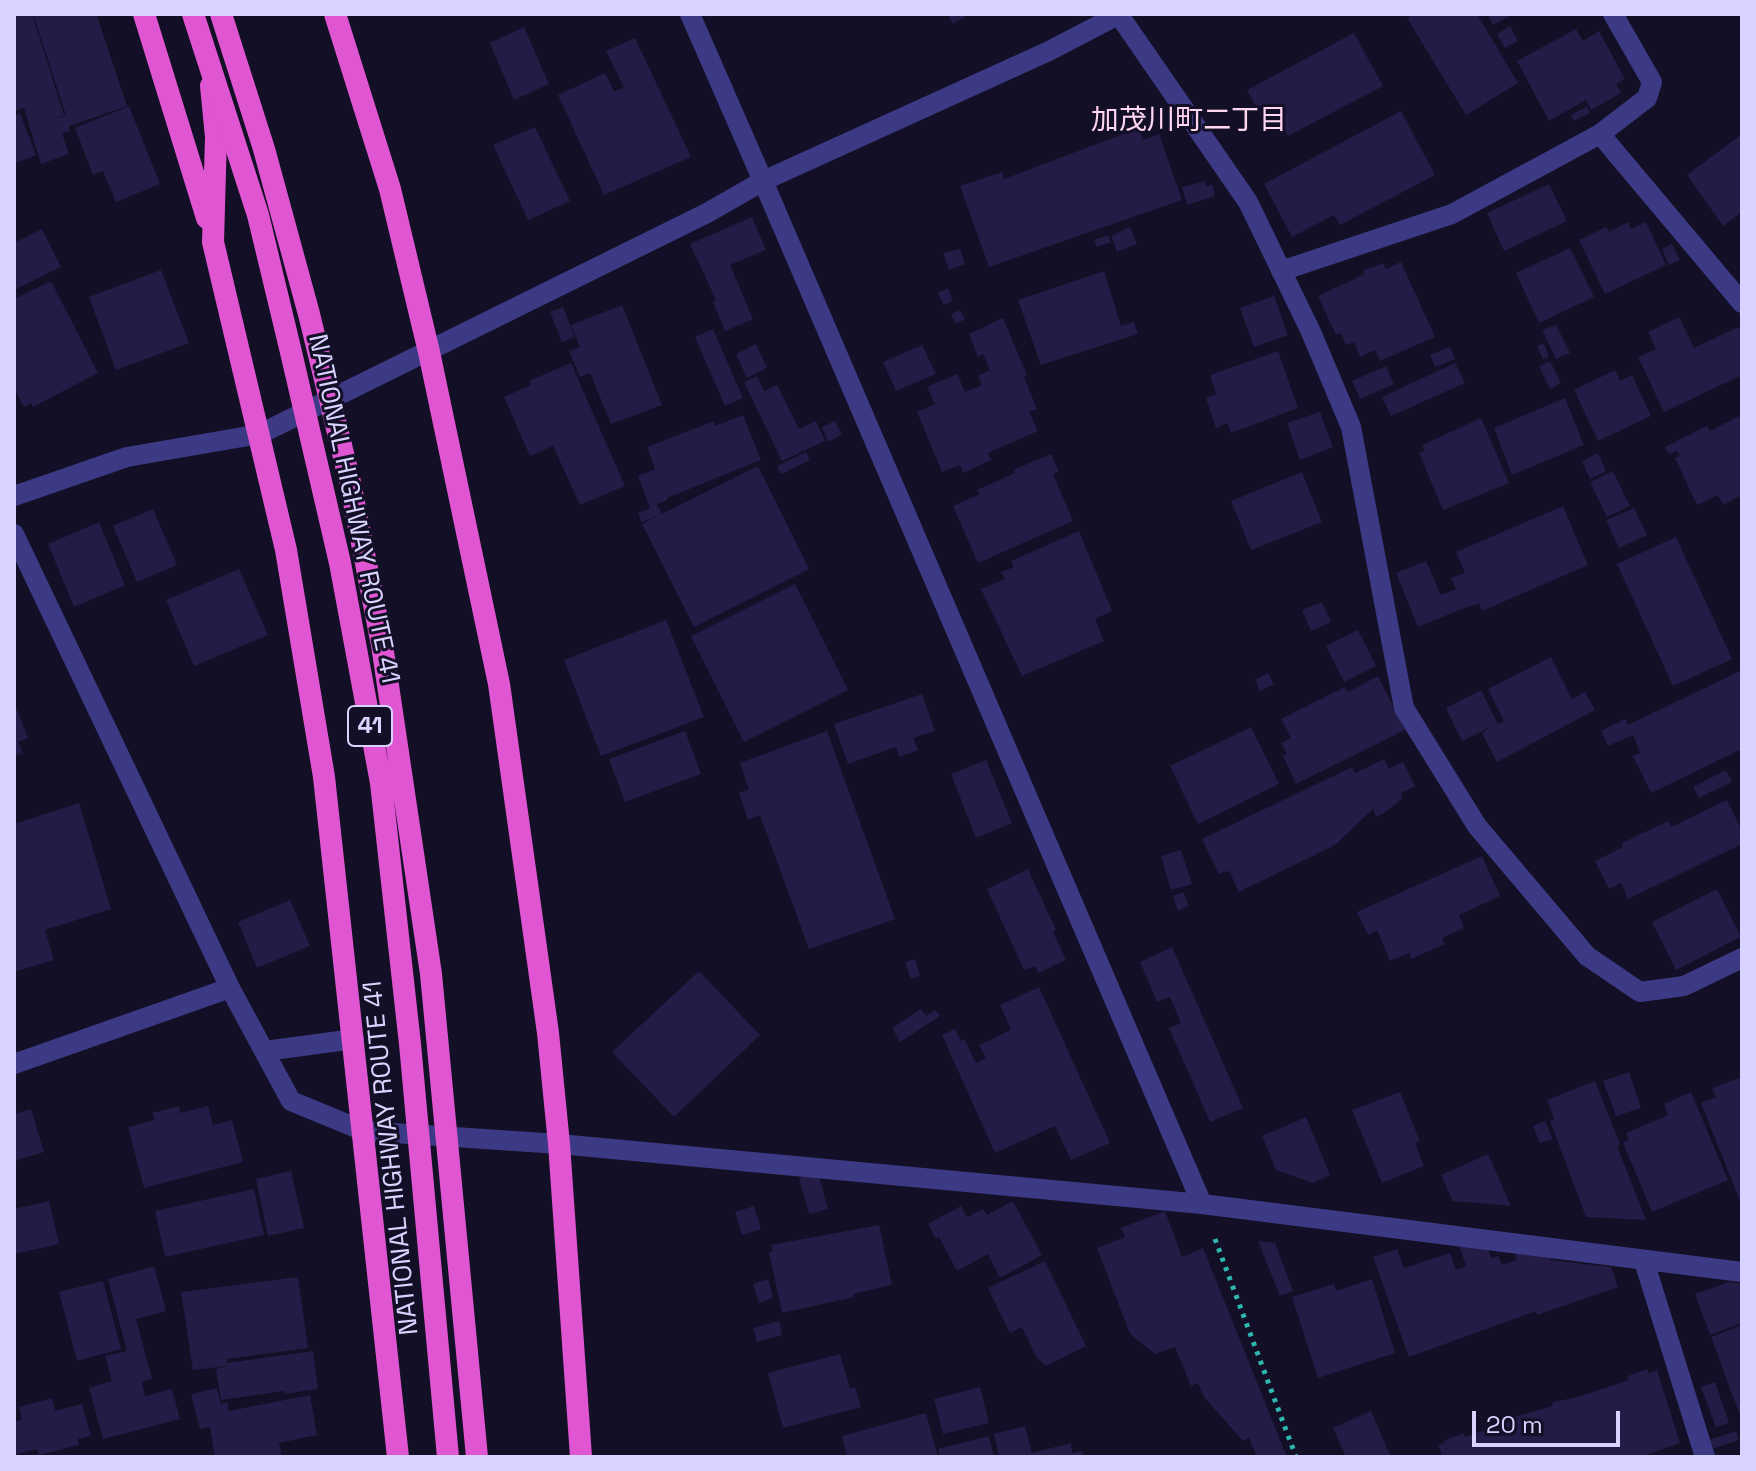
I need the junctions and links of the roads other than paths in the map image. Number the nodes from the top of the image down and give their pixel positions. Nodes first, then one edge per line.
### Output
1 (144, 14) edge
2 (193, 14) edge
3 (204, 14) edge
4 (221, 14) edge
5 (335, 14) edge
6 (690, 14) edge
7 (1613, 14) edge
8 (1120, 15) edge
9 (1600, 134) junction
10 (763, 181) junction
11 (213, 242) junction
12 (1281, 271) junction
13 (1742, 303) edge
14 (429, 352) junction
15 (260, 434) junction
16 (14, 496) edge
17 (14, 534) edge
18 (1742, 958) edge
19 (230, 988) junction
20 (354, 1039) junction
21 (265, 1051) junction
22 (14, 1064) edge
23 (364, 1131) junction
24 (559, 1144) junction
25 (1202, 1204) junction
26 (1644, 1261) junction
27 (1742, 1272) edge
28 (398, 1457) edge
29 (448, 1457) edge
30 (477, 1457) edge
31 (581, 1457) edge
32 (1705, 1457) edge

1 - 11 highway
2 - 29 highway, NATIONAL HIGHWAY ROUTE 41 / 41, bridge
3 - 11 highway
4 - 30 highway, NATIONAL HIGHWAY ROUTE 41 / 41, bridge
5 - 14 highway
6 - 10 street
7 - 9 street
8 - 10 street
8 - 12 street
9 - 12 street
9 - 13 street
10 - 14 street
10 - 25 street
11 - 15 highway
12 - 18 street
14 - 15 street
14 - 24 highway
15 - 16 street
15 - 20 highway
17 - 19 street
19 - 21 street
19 - 22 street
20 - 21 street
20 - 23 highway
21 - 23 street
23 - 24 street
23 - 28 highway
24 - 25 street
24 - 31 highway
25 - 26 street
26 - 27 street
26 - 32 street

